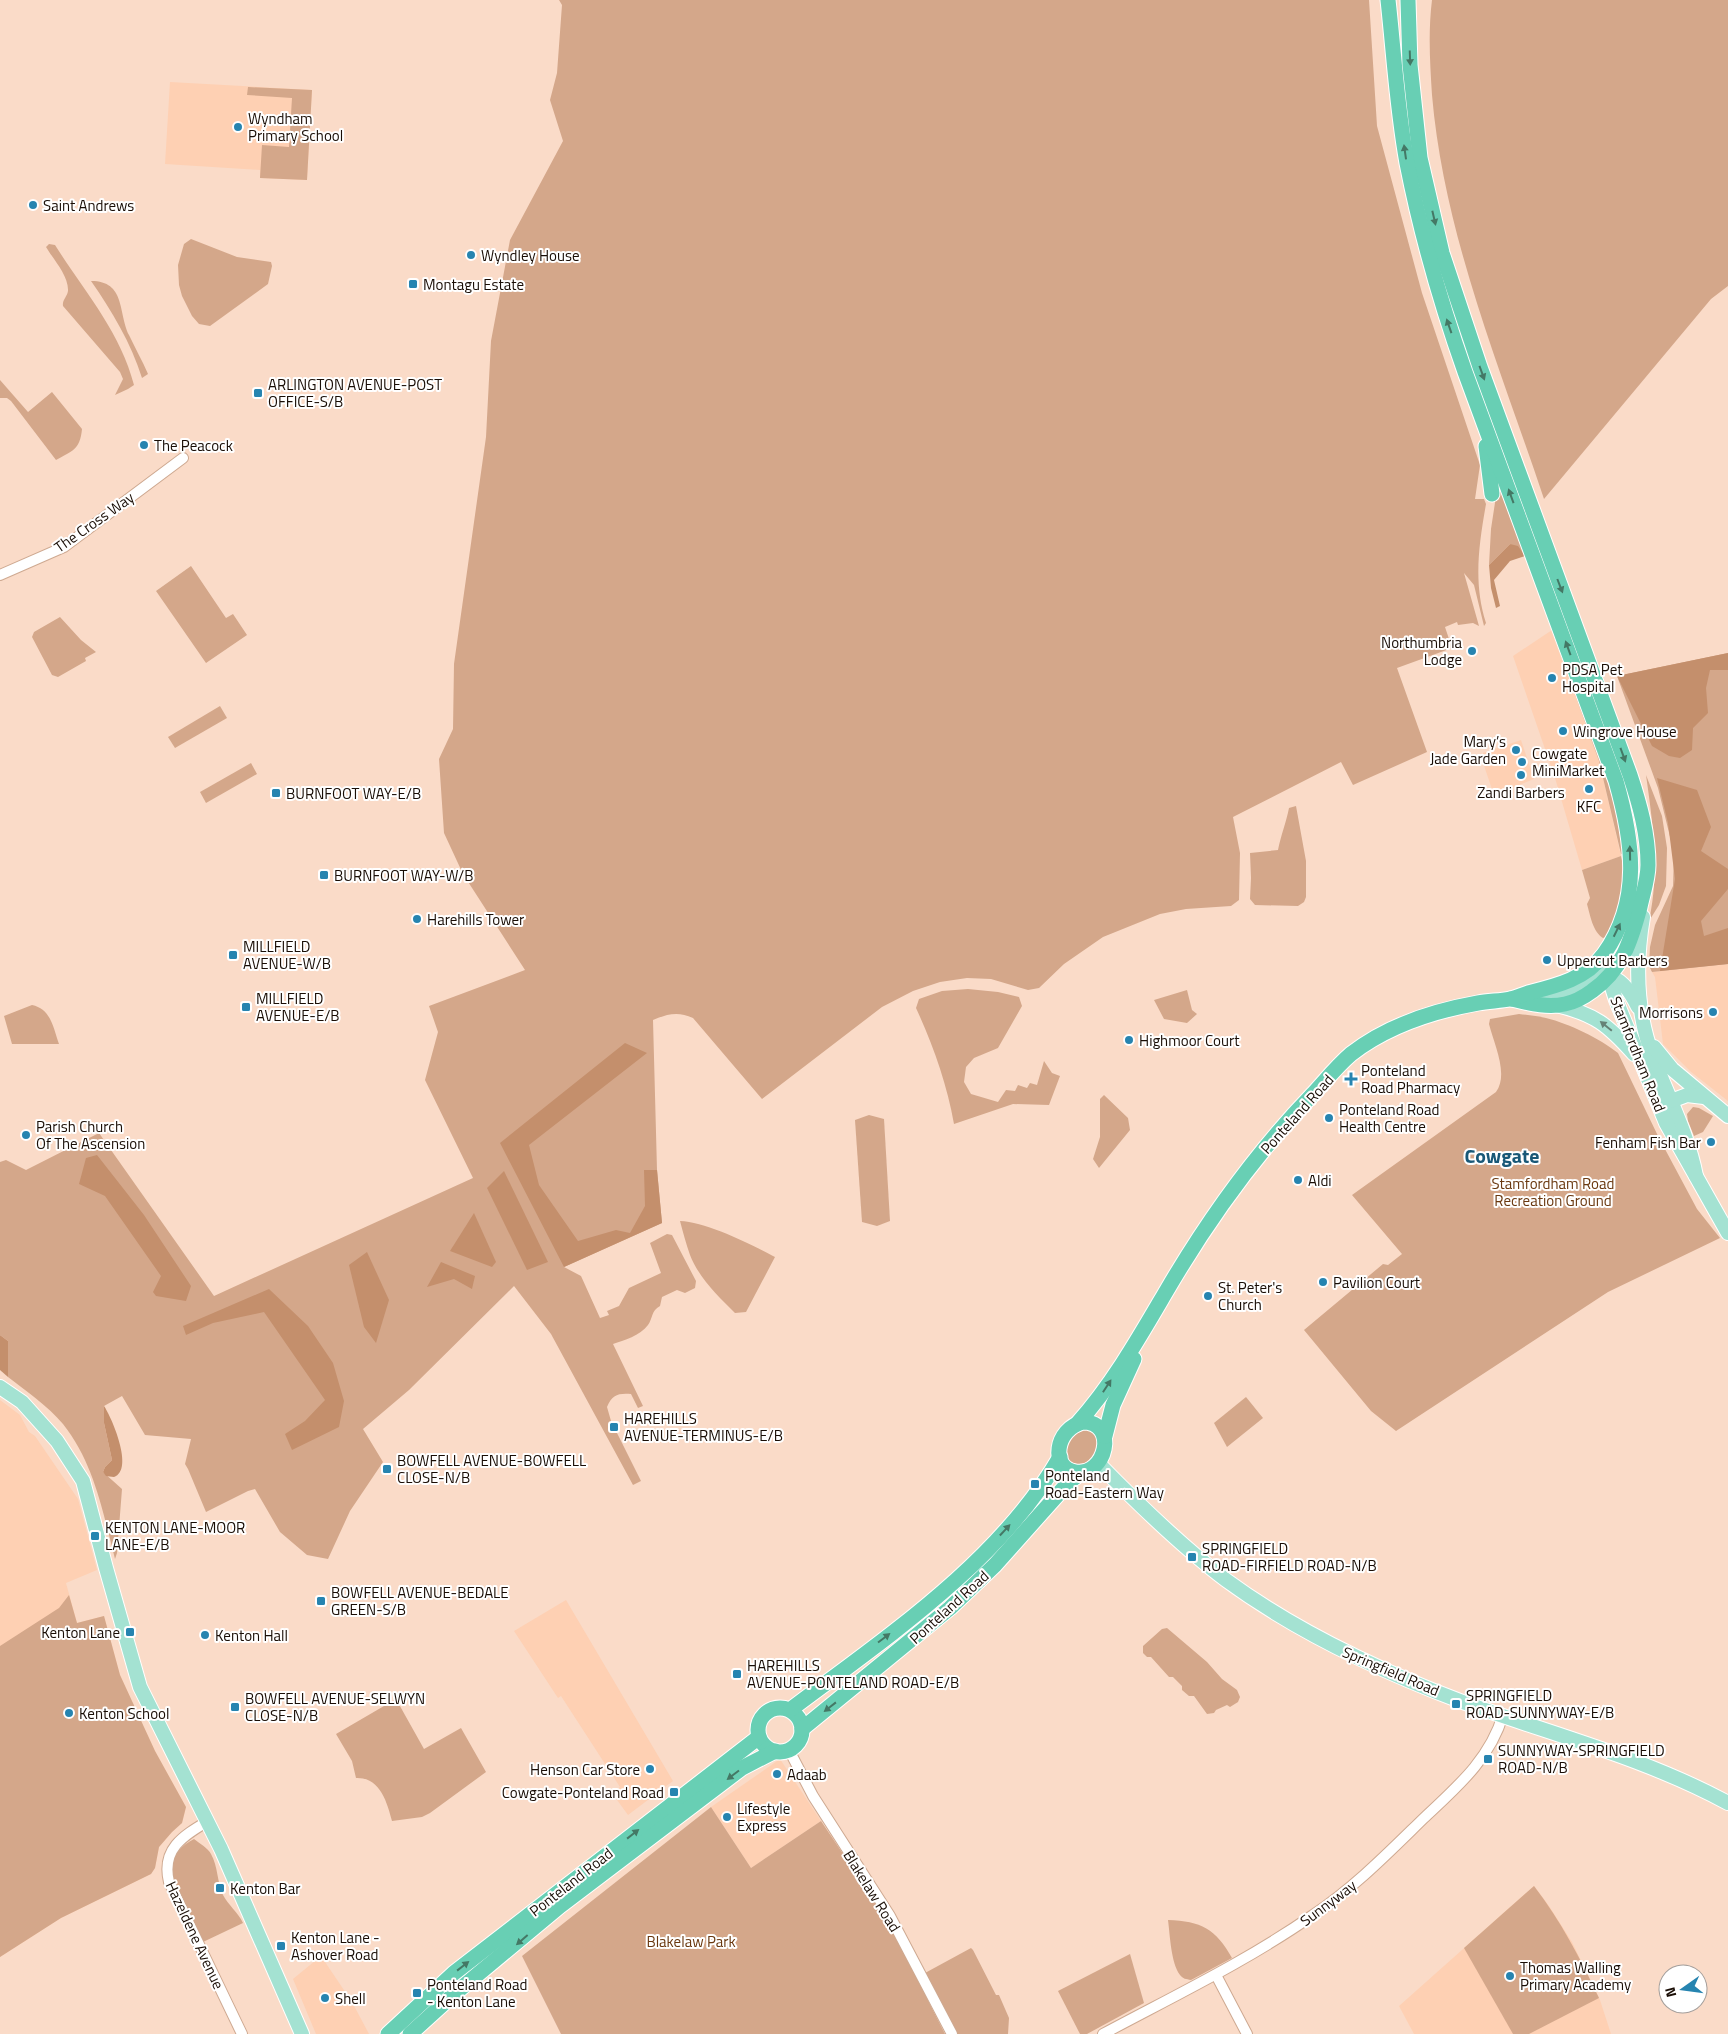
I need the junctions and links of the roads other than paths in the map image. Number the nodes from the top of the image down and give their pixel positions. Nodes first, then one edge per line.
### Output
1 (1408, 3) edge
2 (1389, 4) edge
3 (1484, 422) junction
4 (182, 458) dead end
5 (1492, 494) dead end
6 (0, 575) edge
7 (1647, 878) junction
8 (1602, 956) junction
9 (1609, 976) junction
10 (1527, 993) junction
11 (1510, 999) junction
12 (1556, 1005) junction
13 (1641, 1014) junction
14 (1645, 1033) junction
15 (1640, 1060) junction
16 (1687, 1083) junction
17 (1664, 1085) junction
18 (1704, 1097) junction
19 (1663, 1099) junction
20 (1728, 1116) edge
21 (1696, 1176) junction
22 (1728, 1233) edge
23 (1152, 1318) junction
24 (0, 1387) edge
25 (1077, 1424) junction
26 (1104, 1436) junction
27 (1060, 1457) junction
28 (1098, 1463) junction
29 (1082, 1472) junction
30 (790, 1710) junction
31 (1503, 1715) junction
32 (802, 1728) junction
33 (759, 1737) junction
34 (782, 1750) junction
35 (1728, 1803) edge
36 (208, 1821) junction
37 (1216, 1975) junction
38 (242, 2034) edge
39 (302, 2034) edge
40 (388, 2034) edge
41 (410, 2034) edge
42 (952, 2034) edge
43 (1103, 2034) edge
44 (1247, 2034) edge

1 -> 7 highway, Ponteland Road
3 -> 2 highway
3 - 5 highway
8 -> 3 highway, Ponteland Road
4 - 6 street, The Cross Way
7 - 9 highway, Ponteland Road
7 - 13 main road
8 - 9 main road, Stamfordham Road
8 - 10 highway, Ponteland Road
9 - 10 main road
9 - 12 highway, Ponteland Road
9 - 13 main road
9 - 15 main road, Stamfordham Road
10 - 11 highway, Ponteland Road
11 - 12 highway, Ponteland Road
11 - 23 highway, Ponteland Road
15 -> 12 main road
13 - 14 main road, Stamfordham Road
14 - 16 main road
14 - 17 main road, Stamfordham Road
15 - 19 main road, Stamfordham Road
16 - 17 main road
16 - 18 main road
17 - 19 main road
18 - 19 main road
18 - 20 main road
19 - 21 main road, Stamfordham Road
19 - 21 main road, Stamfordham Road
21 - 22 main road, Stamfordham Road
25 -> 23 highway, Ponteland Road
23 - 26 highway, Ponteland Road
24 - 36 main road
25 - 26 highway
25 - 27 highway
26 - 28 highway
27 - 29 highway
30 -> 27 highway, Ponteland Road
28 - 29 highway
28 - 31 main road, Springfield Road
29 -> 32 highway, Ponteland Road
30 - 32 highway
30 - 33 highway
31 - 35 main road, Springfield Road
31 - 37 street, Sunnyway
32 - 34 highway, Ponteland Road
33 - 34 highway
40 -> 33 highway, Ponteland Road
34 -> 41 highway, Ponteland Road
34 - 42 street, Blakelaw Road
36 - 38 street, Hazeldene Avenue
36 - 39 main road
37 - 43 street, Sunnyway
37 - 44 street

